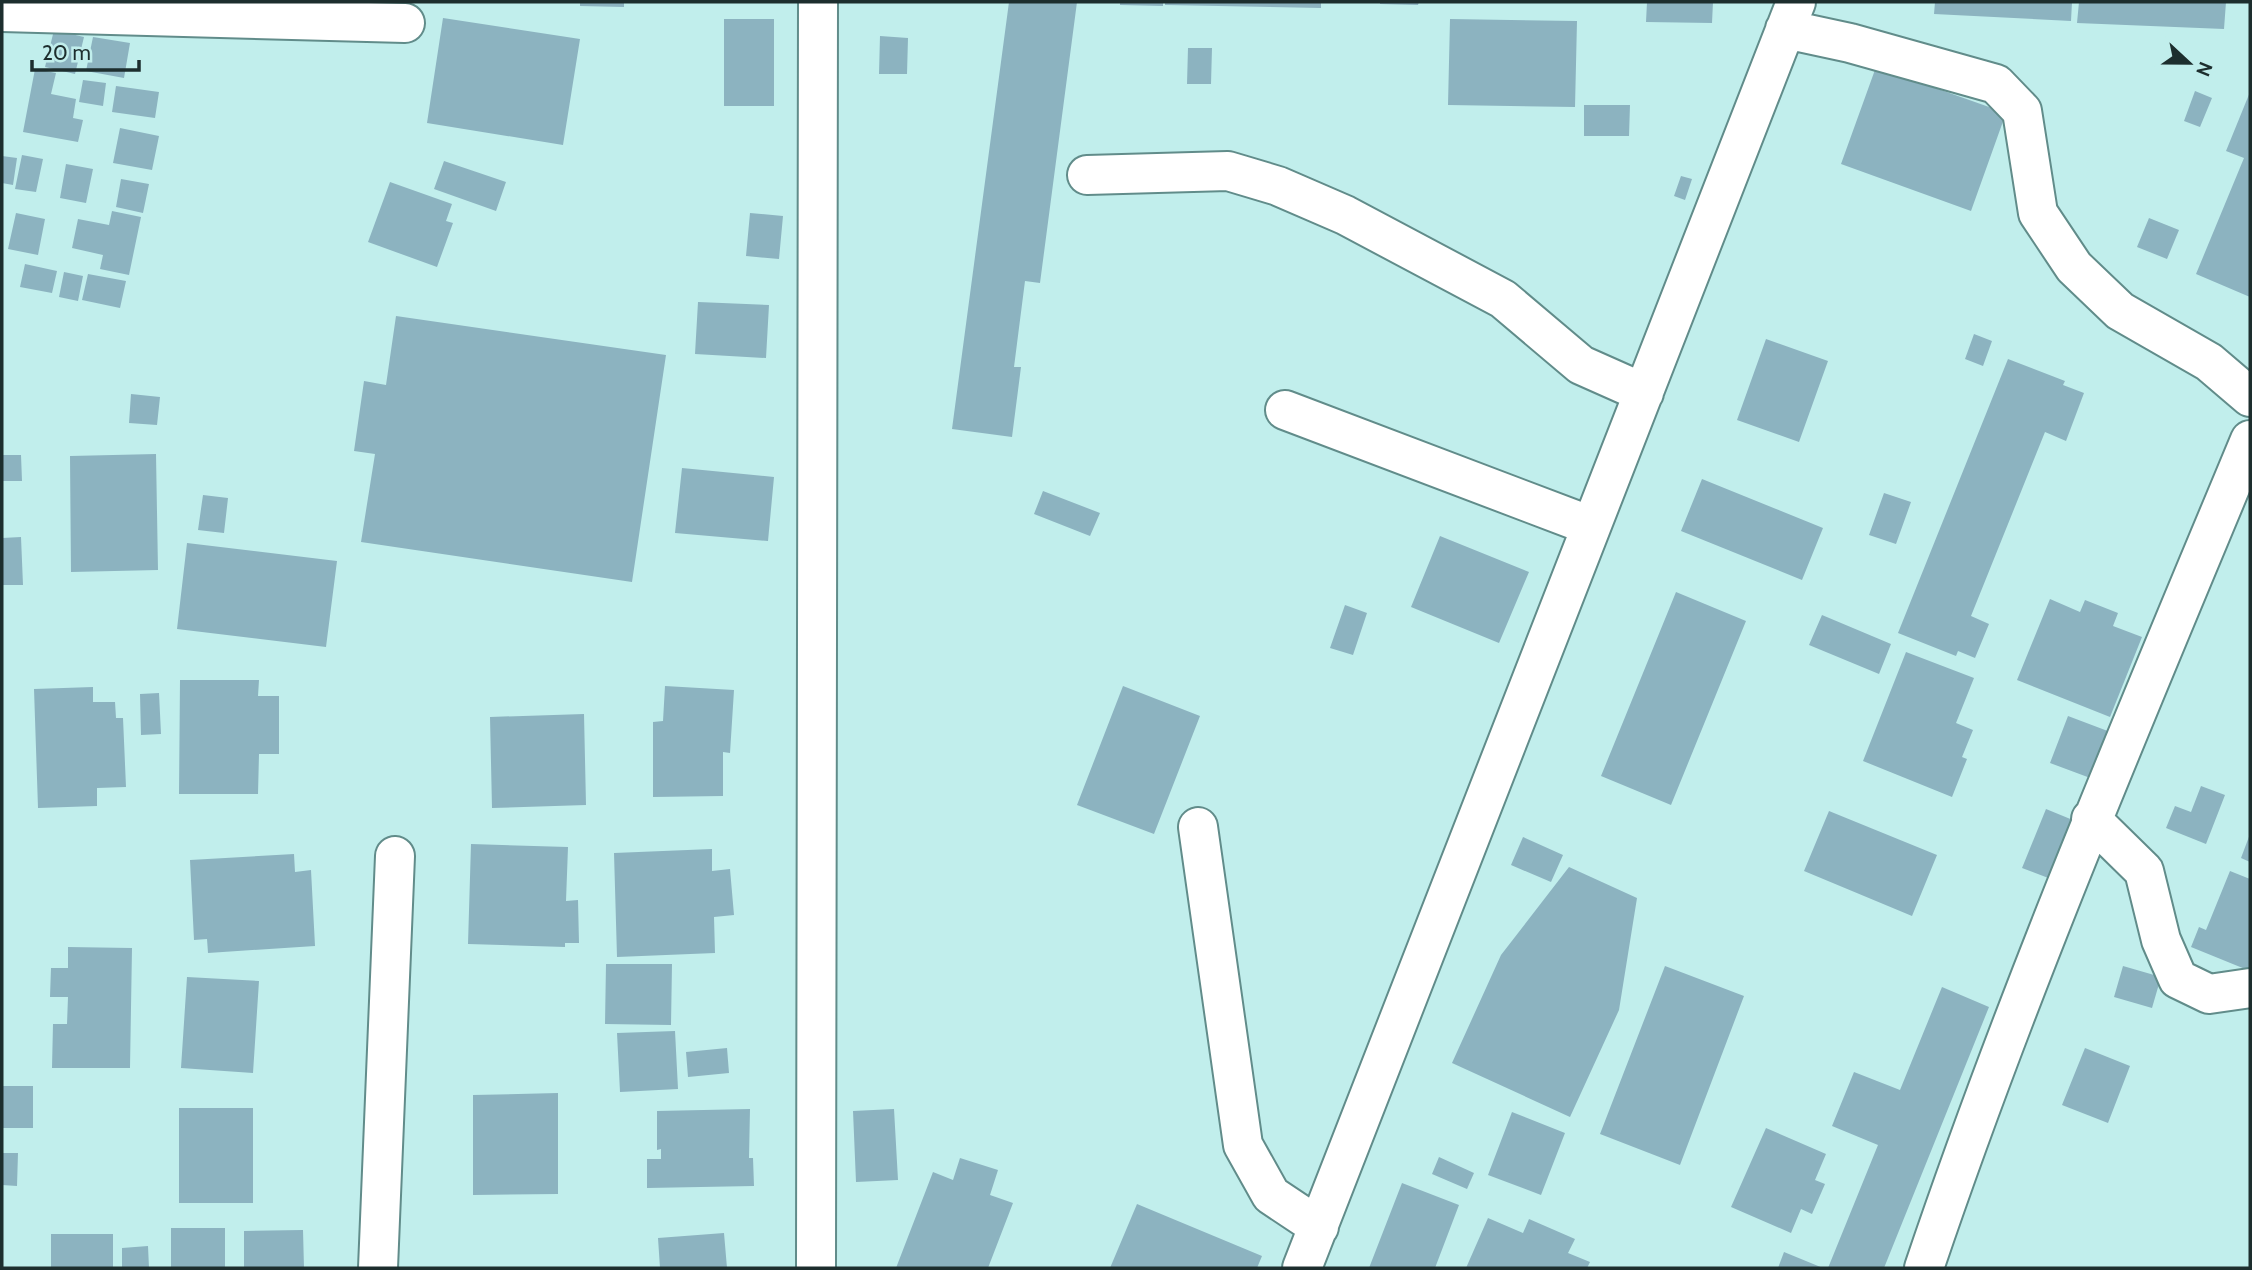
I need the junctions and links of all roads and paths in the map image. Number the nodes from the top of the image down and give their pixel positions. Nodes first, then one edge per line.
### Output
1 (818, 2) edge
2 (2, 12) edge
3 (1791, 15) edge
4 (405, 23) dead end
5 (1087, 175) dead end
6 (1644, 393) junction
7 (2250, 397) edge
8 (1285, 410) dead end
9 (2250, 440) edge
10 (1591, 526) junction
11 (2091, 819) junction
12 (1198, 827) dead end
13 (395, 856) dead end
14 (2250, 988) edge
15 (1319, 1227) junction
16 (378, 1268) edge
17 (816, 1268) edge
18 (1302, 1268) edge
19 (1924, 1268) edge

1 - 17 street
2 - 4 street
3 - 6 street
3 - 7 street
5 - 6 street
6 - 10 street
8 - 10 street
9 - 11 street
10 - 15 street
11 - 14 street
11 - 19 street
12 - 15 street
13 - 16 street
15 - 18 street

